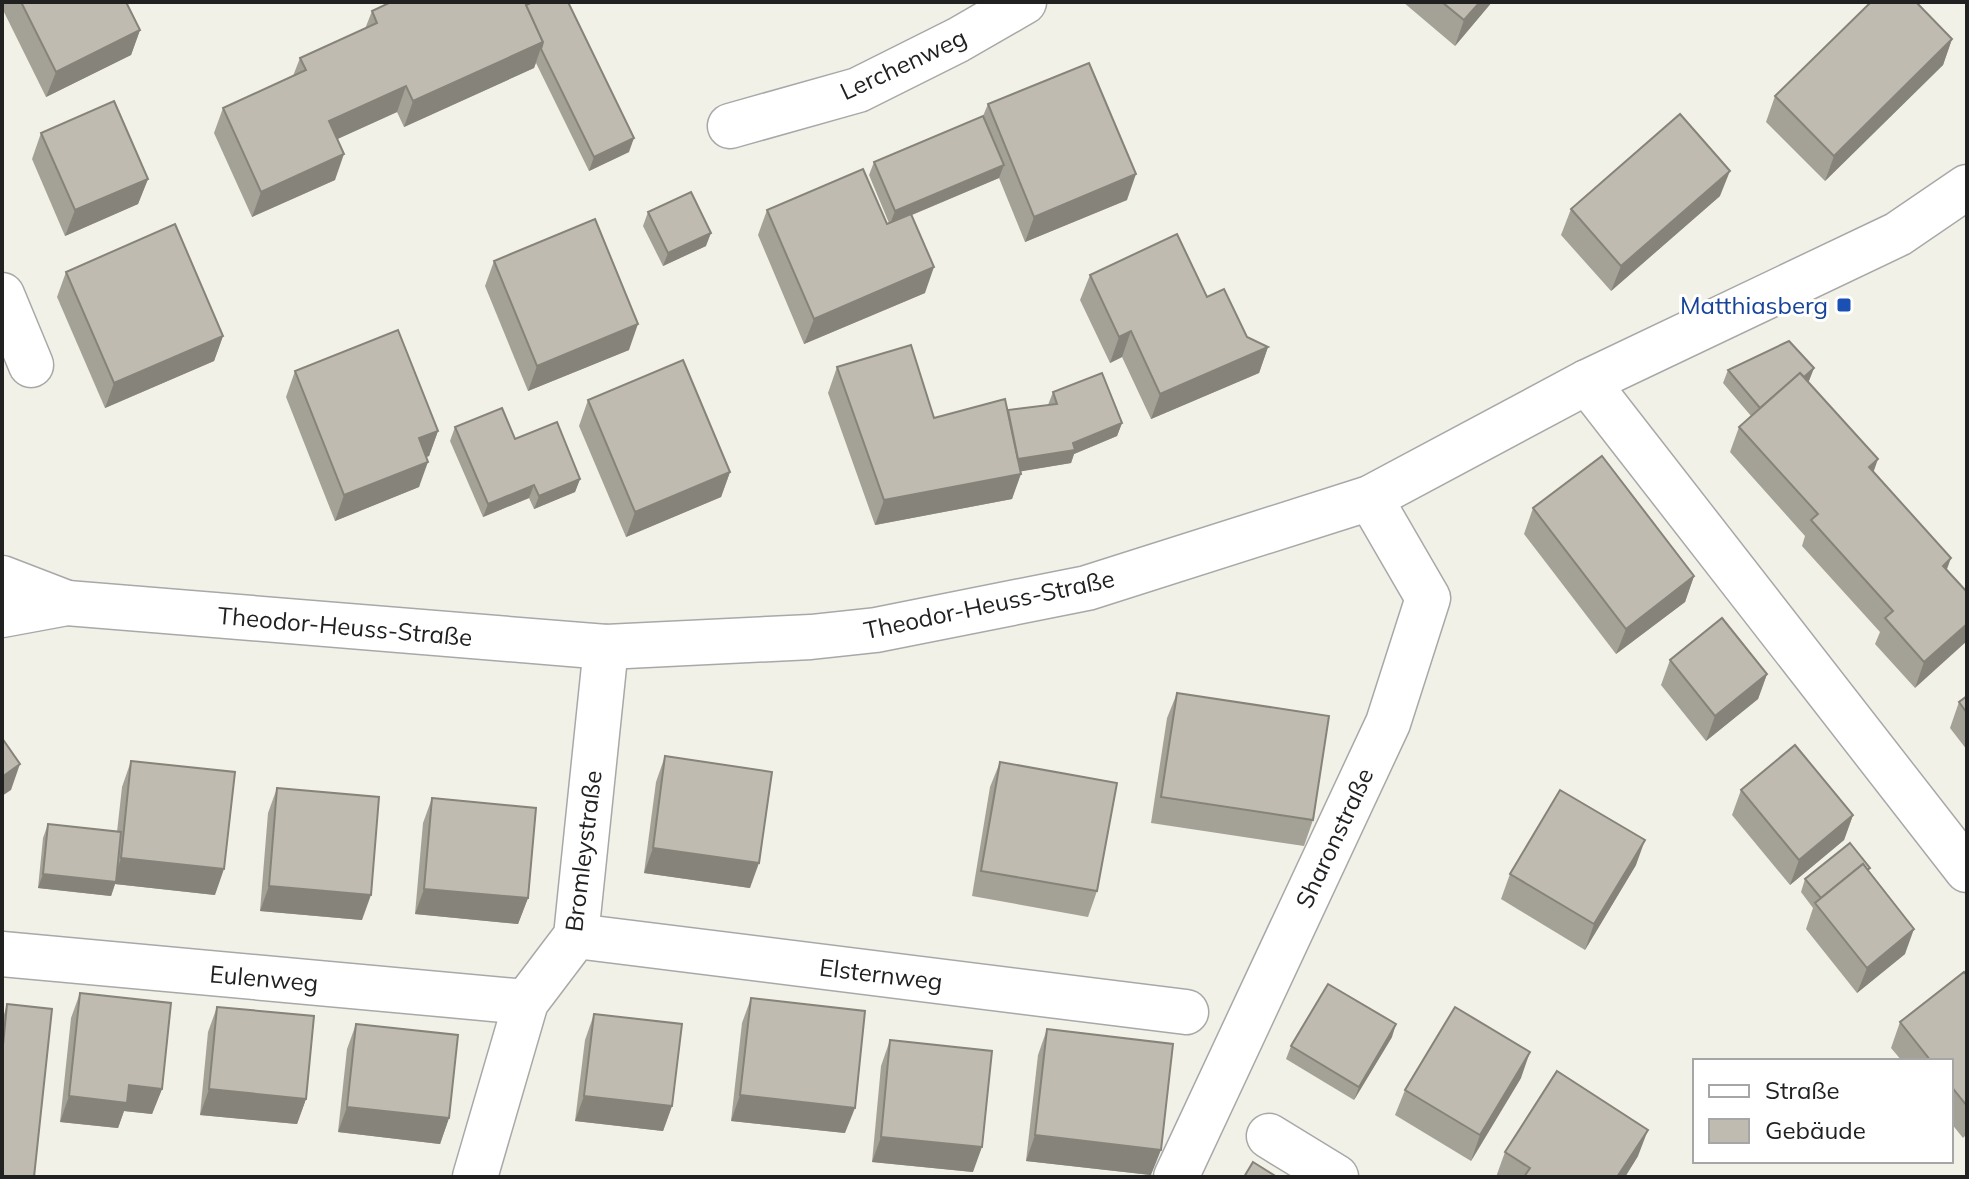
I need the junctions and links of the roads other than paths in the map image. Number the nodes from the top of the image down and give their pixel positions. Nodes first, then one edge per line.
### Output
1 (1024, 2) edge
2 (730, 126) dead end
3 (1967, 187) edge
4 (2, 295) edge
5 (31, 365) dead end
6 (1587, 382) junction
7 (1370, 498) junction
8 (2, 578) edge
9 (67, 603) junction
10 (2, 615) edge
11 (606, 647) junction
12 (1967, 870) edge
13 (576, 936) junction
14 (2, 954) edge
15 (526, 1002) junction
16 (1186, 1012) dead end
17 (1269, 1136) dead end
18 (475, 1177) edge
19 (1176, 1177) edge
20 (1336, 1177) edge

1 - 2 street, Lerchenweg
3 - 6 street, Theodor-Heuss-Straße
4 - 5 street
6 - 7 street, Theodor-Heuss-Straße
6 - 12 street
7 - 11 street, Theodor-Heuss-Straße
7 - 19 street, Sharonstraße
8 - 9 street, Theodor-Heuss-Straße
9 - 10 street, Theodor-Heuss-Straße
9 - 11 street, Theodor-Heuss-Straße
11 - 13 street, Bromleystraße
13 - 15 street, Bromleystraße
13 - 16 street, Elsternweg
14 - 15 street, Eulenweg
15 - 18 street, Bromleystraße
17 - 20 street

